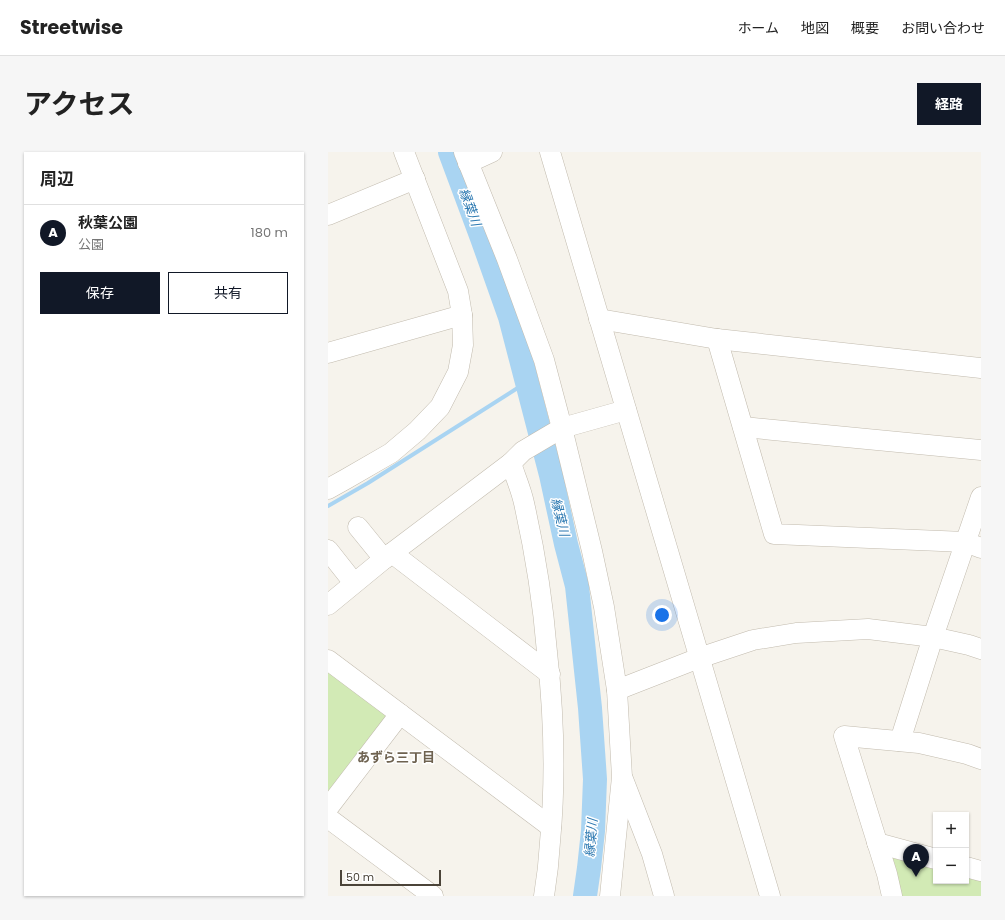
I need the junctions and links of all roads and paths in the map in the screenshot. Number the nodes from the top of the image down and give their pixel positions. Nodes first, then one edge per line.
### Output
1 (404, 152) edge
2 (492, 152) edge
3 (550, 152) edge
4 (466, 157) edge
5 (415, 179) junction
6 (328, 215) edge
7 (462, 315) junction
8 (599, 319) junction
9 (717, 339) junction
10 (328, 353) edge
11 (981, 368) edge
12 (626, 410) junction
13 (743, 427) junction
14 (560, 429) junction
15 (981, 450) edge
16 (517, 457) junction
17 (328, 489) edge
18 (981, 497) edge
19 (358, 527) dead end
20 (973, 545) edge
21 (328, 550) edge
22 (388, 556) junction
23 (354, 584) junction
24 (328, 605) edge
25 (933, 637) junction
26 (981, 649) edge
27 (699, 658) junction
28 (328, 660) edge
29 (550, 674) junction
30 (617, 690) junction
31 (400, 714) junction
32 (900, 741) junction
33 (981, 759) edge
34 (622, 777) junction
35 (328, 808) edge
36 (328, 818) edge
37 (551, 827) junction
38 (877, 843) junction
39 (933, 858) edge
40 (969, 868) edge
41 (981, 871) edge
42 (433, 896) edge
43 (544, 896) edge
44 (610, 896) edge
45 (664, 896) edge
46 (770, 896) edge
47 (892, 896) edge

1 - 5 street
2 - 4 street
3 - 8 street
4 - 14 street
5 - 6 street
5 - 7 street
7 - 10 street
7 - 17 street
8 - 9 street
8 - 12 street
9 - 11 street
9 - 13 street
12 - 14 street
12 - 27 street
13 - 15 street
13 - 20 street
14 - 16 street
14 - 30 street
16 - 22 street
16 - 29 street
18 - 20 street
19 - 22 street
20 - 25 street
21 - 23 street
22 - 23 street
22 - 29 street
23 - 24 street
25 - 26 street
25 - 27 street
25 - 32 street
27 - 30 street
27 - 46 street
28 - 31 street
29 - 37 street
30 - 34 street
31 - 35 street
31 - 37 street
32 - 33 street
32 - 38 street
34 - 44 street
34 - 45 street
36 - 42 street
37 - 43 street
38 - 39 street
38 - 47 street
40 - 41 street

